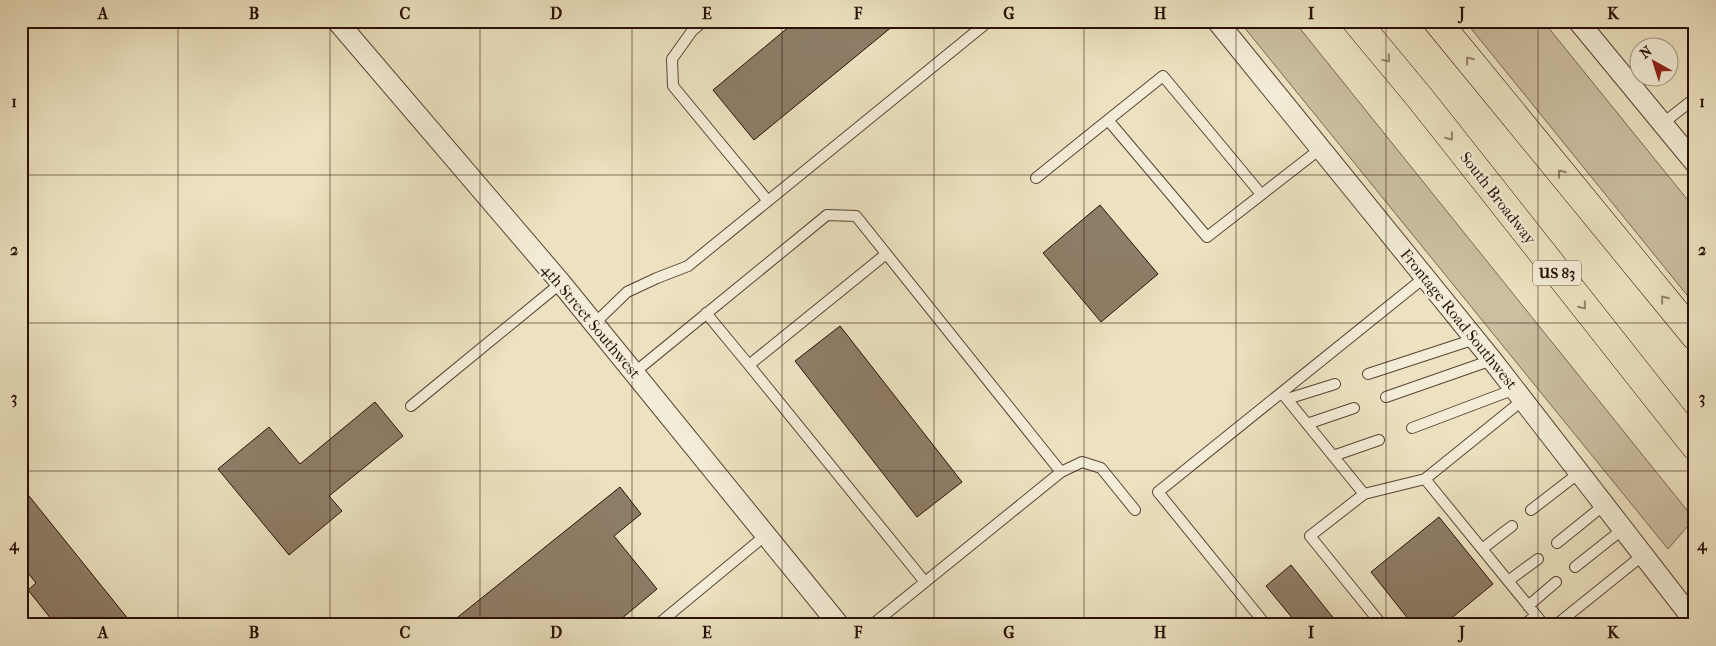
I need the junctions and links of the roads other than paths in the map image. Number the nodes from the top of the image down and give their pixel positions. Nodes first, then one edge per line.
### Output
1 (337, 21) edge
2 (704, 21) edge
3 (989, 21) edge
4 (1217, 21) edge
5 (1356, 21) edge
6 (1437, 21) edge
7 (1578, 21) edge
8 (1695, 98) edge
9 (1108, 120) junction
10 (1662, 124) junction
11 (1320, 149) junction
12 (1695, 163) edge
13 (1036, 178) dead end
14 (1261, 194) junction
15 (768, 201) junction
16 (886, 254) junction
17 (1425, 278) junction
18 (562, 283) junction
19 (706, 313) junction
20 (595, 323) junction
21 (1695, 336) edge
22 (1475, 339) junction
23 (1492, 360) junction
24 (749, 365) junction
25 (635, 372) junction
26 (1368, 374) dead end
27 (1335, 384) dead end
28 (1519, 395) junction
29 (1284, 396) junction
30 (1386, 397) dead end
31 (411, 406) dead end
32 (1354, 408) dead end
33 (1307, 424) junction
34 (1412, 428) dead end
35 (1379, 440) dead end
36 (1695, 446) edge
37 (1333, 456) junction
38 (1061, 472) junction
39 (1579, 472) junction
40 (1425, 479) junction
41 (1364, 494) junction
42 (1604, 505) junction
43 (1135, 510) dead end
44 (1531, 510) dead end
45 (1512, 526) dead end
46 (1623, 529) junction
47 (767, 534) junction
48 (1558, 543) dead end
49 (1482, 549) junction
50 (1643, 555) junction
51 (1538, 559) dead end
52 (1575, 566) dead end
53 (925, 582) junction
54 (1508, 582) junction
55 (1556, 582) dead end
56 (1528, 606) junction
57 (1536, 615) junction
58 (1695, 622) edge
59 (657, 625) edge
60 (839, 625) edge
61 (872, 625) edge
62 (1266, 625) edge
63 (1382, 625) edge
64 (1524, 625) edge
65 (1544, 625) edge
66 (1556, 625) edge

1 - 18 street, 4th Street Southwest
2 - 15 lane
3 - 15 lane
4 - 11 street, Frontage Road Southwest
5 -> 36 highway, South Broadway / US 83
21 -> 6 highway
7 - 10 street
8 - 10 lane
9 - 13 lane
9 - 14 lane
9 - 14 lane
10 - 12 street
11 - 14 lane
11 - 17 street, Frontage Road Southwest
15 - 20 lane
16 - 19 lane
16 - 24 lane
16 - 38 lane
17 - 22 street, Frontage Road Southwest
17 - 29 lane
18 - 20 street, 4th Street Southwest
18 - 31 lane
19 - 24 lane
19 - 25 lane
20 - 25 street, 4th Street Southwest
22 - 23 street, Frontage Road Southwest
22 - 26 lane
23 - 28 street, Frontage Road Southwest
23 - 30 lane
24 - 53 lane
25 - 47 street, 4th Street Southwest
27 - 29 lane
28 - 34 lane
28 - 39 street, Frontage Road Southwest
28 - 40 lane
29 - 33 lane
29 - 62 lane
32 - 33 lane
33 - 37 lane
35 - 37 lane
37 - 41 lane
38 - 43 lane
38 - 53 lane
39 - 42 street, Frontage Road Southwest
39 - 44 lane
40 - 41 lane
40 - 49 lane
41 - 63 lane
42 - 46 street, Frontage Road Southwest
42 - 48 lane
45 - 49 lane
46 - 50 street, Frontage Road Southwest
46 - 52 lane
47 - 59 lane
47 - 60 street, 4th Street Southwest
49 - 54 lane
50 - 58 street, Frontage Road Southwest
50 - 66 lane
51 - 54 lane
53 - 61 lane
54 - 56 lane
55 - 56 lane
56 - 57 lane
57 - 64 lane
57 - 65 lane

